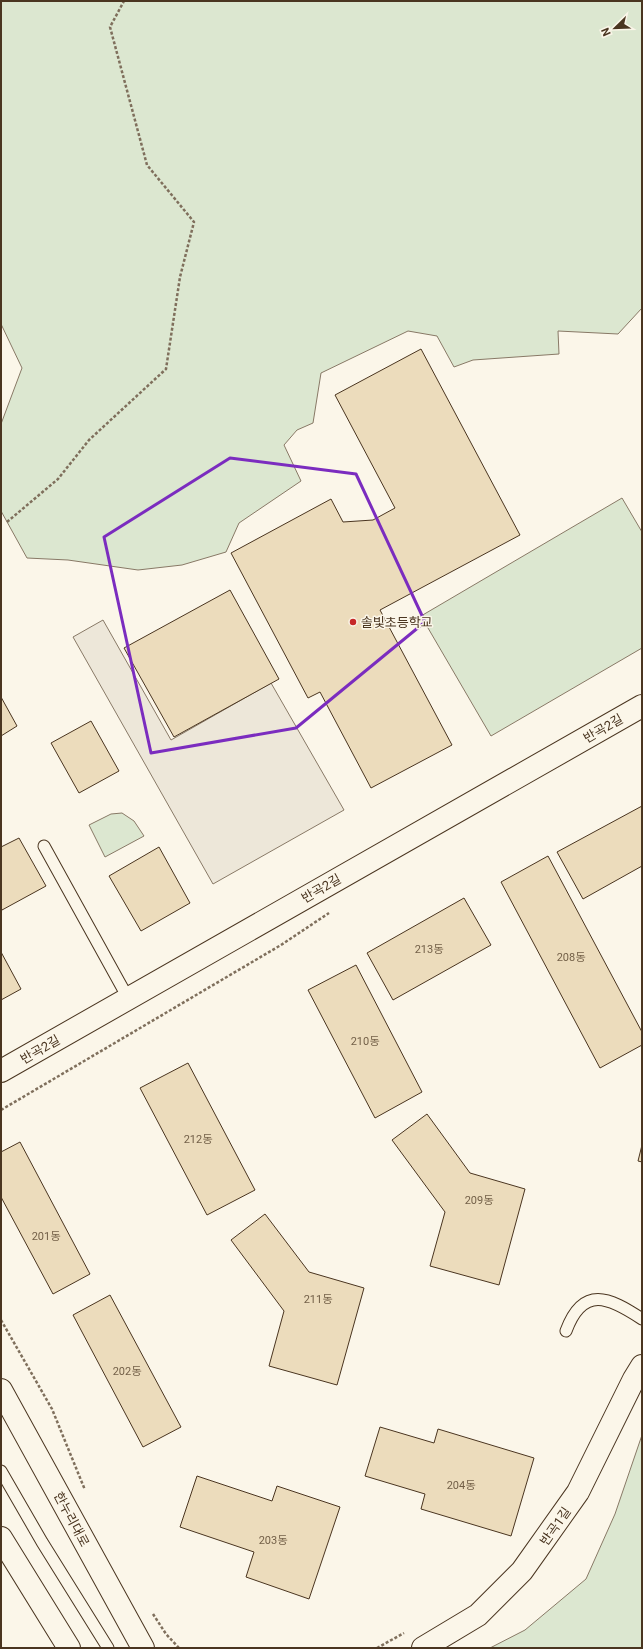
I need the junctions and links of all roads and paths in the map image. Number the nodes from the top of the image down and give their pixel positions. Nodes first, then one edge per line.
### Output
1 (124, 1) edge
2 (7, 522) dead end
3 (642, 706) edge
4 (44, 846) dead end
5 (333, 910) dead end
6 (128, 998) junction
7 (1, 1071) edge
8 (1, 1110) edge
9 (642, 1319) edge
10 (1, 1320) edge
11 (566, 1331) dead end
12 (642, 1366) edge
13 (1, 1390) edge
14 (1, 1470) edge
15 (88, 1497) dead end
16 (1, 1538) edge
17 (149, 1607) dead end
18 (410, 1630) dead end
19 (69, 1648) edge
20 (108, 1648) edge
21 (143, 1648) edge
22 (179, 1648) edge
23 (377, 1648) edge
24 (423, 1648) edge

1 - 2 path
3 - 6 street, 반곡2길
4 - 6 lane
5 - 8 path
6 - 7 street, 반곡2길
9 - 11 lane
10 - 15 path
12 - 24 street, 반곡1길
13 - 21 street, 한누리대로
14 - 20 lane
16 - 19 street
17 - 22 path
18 - 23 path

